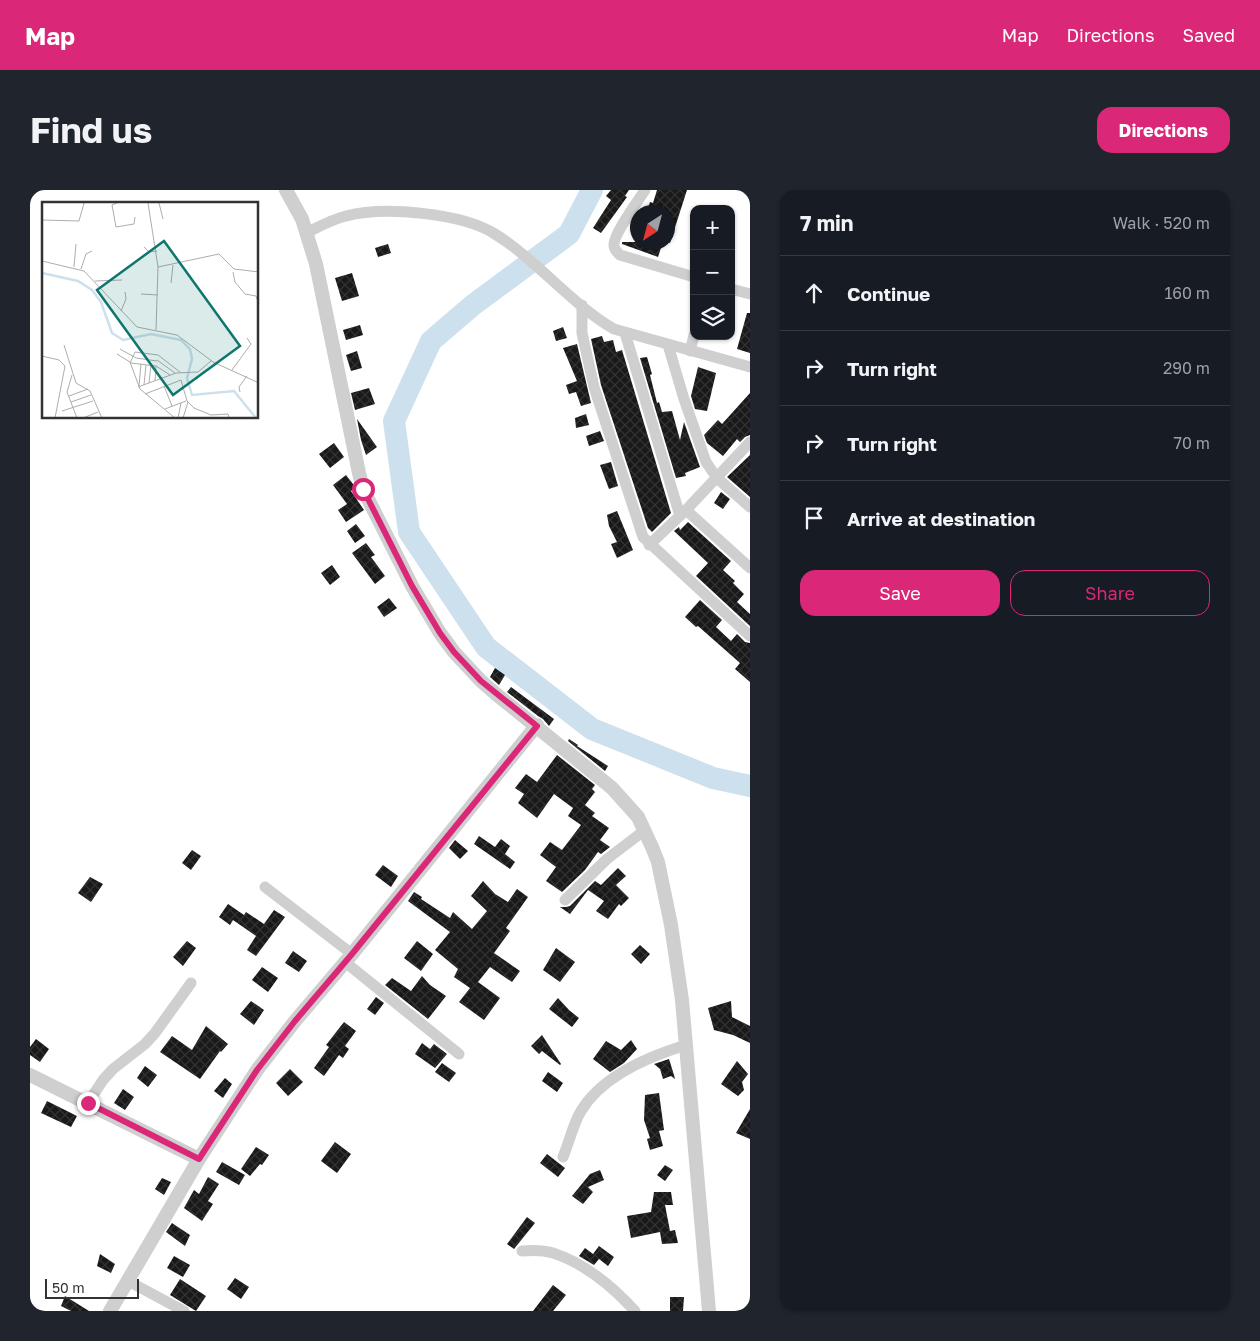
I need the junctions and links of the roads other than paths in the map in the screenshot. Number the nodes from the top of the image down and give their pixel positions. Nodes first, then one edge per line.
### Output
1 (286, 190) edge
2 (645, 190) edge
3 (308, 232) junction
4 (690, 276) edge
5 (735, 289) edge
6 (750, 294) edge
7 (582, 305) junction
8 (625, 333) junction
9 (693, 340) edge
10 (668, 345) junction
11 (690, 351) junction
12 (750, 367) edge
13 (750, 442) edge
14 (717, 478) junction
15 (750, 507) edge
16 (683, 513) junction
17 (649, 545) junction
18 (750, 568) edge
19 (750, 636) edge
20 (537, 726) junction
21 (645, 830) junction
22 (265, 887) dead end
23 (566, 900) dead end
24 (348, 958) junction
25 (192, 983) dead end
26 (686, 1045) junction
27 (458, 1054) dead end
28 (30, 1075) edge
29 (88, 1103) junction
30 (563, 1158) dead end
31 (199, 1159) junction
32 (522, 1251) dead end
33 (128, 1281) junction
34 (110, 1311) edge
35 (184, 1311) edge
36 (635, 1311) edge
37 (709, 1311) edge

1 - 3 street
2 - 4 street
3 - 7 street
3 - 20 street
5 - 6 street
7 - 8 street
7 - 17 street
8 - 10 street
8 - 16 street
9 - 11 street
10 - 11 street
10 - 14 street
11 - 12 street
13 - 14 street
14 - 15 street
14 - 16 street
16 - 17 street
16 - 18 street
17 - 19 street
20 - 21 street
20 - 24 street
21 - 23 street
21 - 26 street
22 - 24 street
24 - 27 street
24 - 31 street
25 - 29 street
26 - 30 street
26 - 37 street
28 - 29 street
29 - 31 street
31 - 33 street
32 - 36 street
33 - 34 street
33 - 35 street

